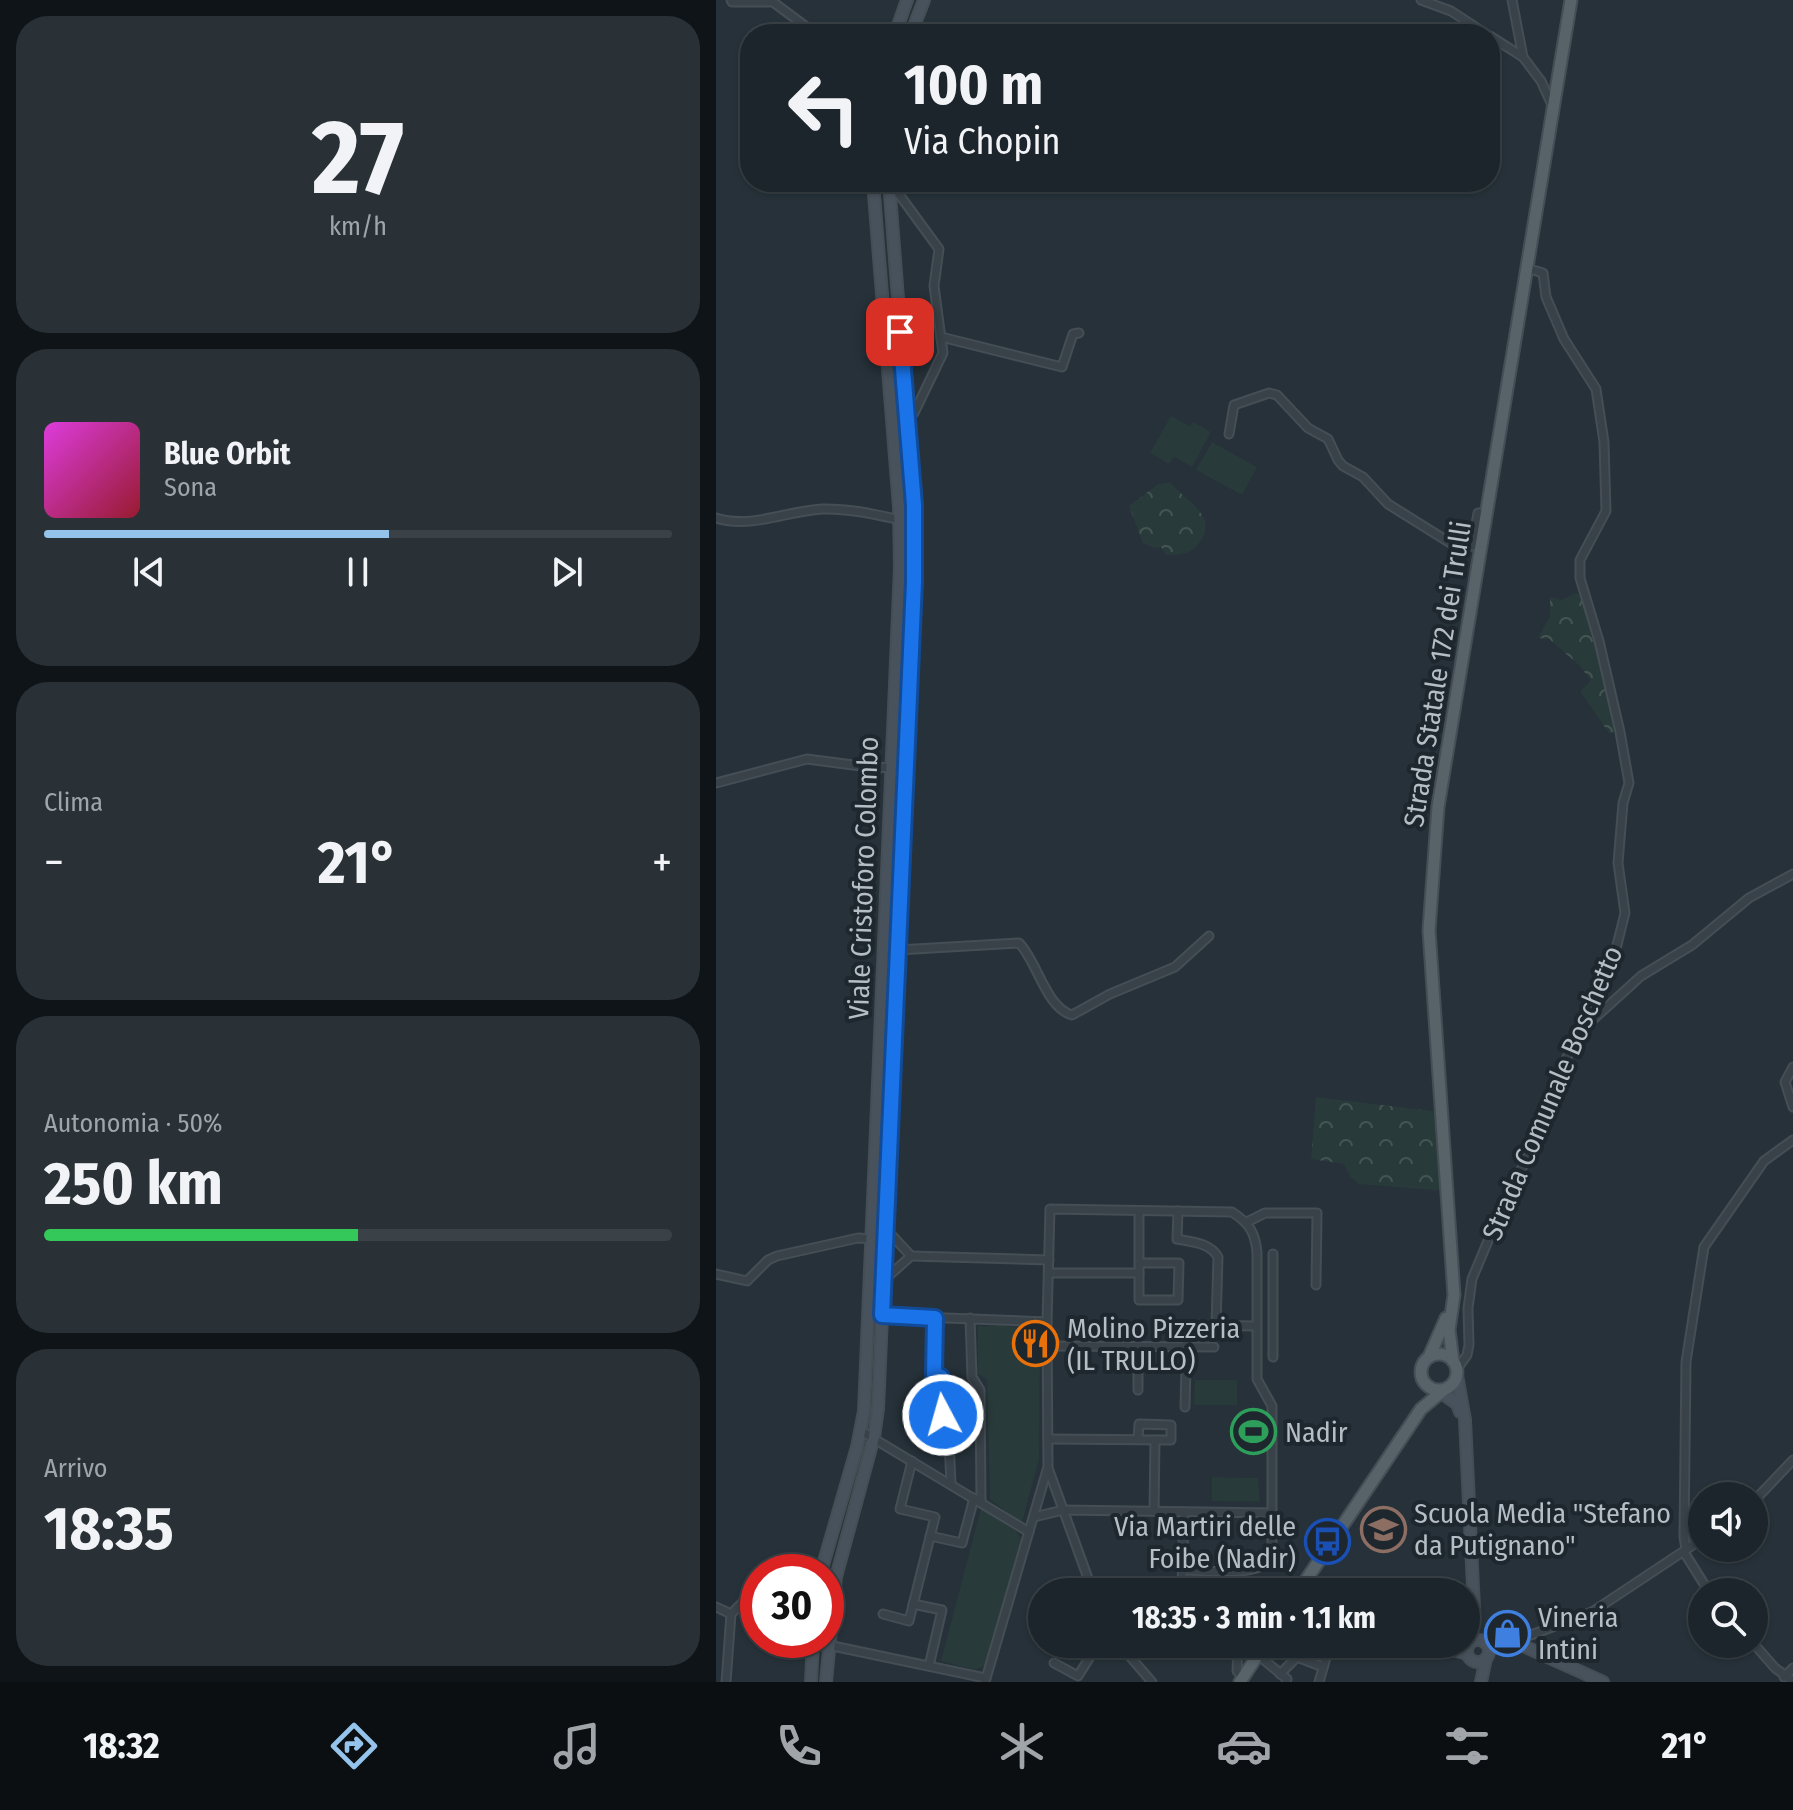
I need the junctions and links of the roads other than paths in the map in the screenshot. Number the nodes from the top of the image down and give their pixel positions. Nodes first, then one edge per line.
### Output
1 (731, 0) edge
2 (907, 0) edge
3 (924, 0) edge
4 (1421, 0) edge
5 (1512, 0) edge
6 (1571, 0) edge
7 (773, 2) edge
8 (803, 24) edge
9 (899, 24) edge
10 (915, 24) edge
11 (1471, 24) edge
12 (1500, 43) edge
13 (1523, 57) junction
14 (1552, 105) junction
15 (874, 192) edge
16 (890, 192) edge
17 (896, 192) edge
18 (1526, 268) junction
19 (1079, 333) dead end
20 (941, 337) junction
21 (907, 421) junction
22 (1229, 434) dead end
23 (1486, 513) junction
24 (716, 518) edge
25 (900, 521) junction
26 (915, 523) junction
27 (892, 767) junction
28 (716, 783) edge
29 (1793, 874) edge
30 (1209, 936) dead end
31 (898, 950) junction
32 (881, 1010) junction
33 (895, 1011) junction
34 (1584, 1027) junction
35 (1793, 1067) edge
36 (1793, 1107) edge
37 (1793, 1140) edge
38 (1139, 1211) junction
39 (1178, 1211) junction
40 (1247, 1222) junction
41 (885, 1228) junction
42 (872, 1239) junction
43 (1273, 1254) dead end
44 (911, 1256) junction
45 (1049, 1260) junction
46 (1139, 1263) junction
47 (1049, 1273) junction
48 (1139, 1273) junction
49 (716, 1274) edge
50 (883, 1281) junction
51 (1257, 1281) junction
52 (1273, 1281) junction
53 (1316, 1285) dead end
54 (1454, 1295) junction
55 (868, 1315) junction
56 (882, 1315) junction
57 (935, 1318) junction
58 (970, 1318) junction
59 (1047, 1322) junction
60 (1216, 1326) junction
61 (1256, 1326) junction
62 (1468, 1334) junction
63 (1047, 1346) junction
64 (1138, 1347) junction
65 (1186, 1347) junction
66 (1214, 1347) dead end
67 (1273, 1357) dead end
68 (1428, 1358) junction
69 (1455, 1363) junction
70 (1423, 1381) junction
71 (1138, 1390) dead end
72 (1442, 1393) junction
73 (1185, 1407) dead end
74 (1421, 1409) junction
75 (1464, 1425) junction
76 (861, 1431) junction
77 (874, 1437) junction
78 (1048, 1439) junction
79 (1138, 1439) junction
80 (1155, 1440) junction
81 (1793, 1460) edge
82 (912, 1461) junction
83 (1048, 1468) junction
84 (951, 1484) junction
85 (1768, 1486) edge
86 (978, 1500) junction
87 (1063, 1510) junction
88 (1154, 1511) junction
89 (1184, 1512) junction
90 (1272, 1513) junction
91 (1034, 1517) junction
92 (1029, 1532) junction
93 (930, 1536) junction
94 (1686, 1549) junction
95 (833, 1554) edge
96 (835, 1554) edge
97 (1183, 1570) junction
98 (1088, 1578) edge
99 (1183, 1578) edge
100 (1307, 1578) edge
101 (1472, 1578) edge
102 (1700, 1578) edge
103 (913, 1604) junction
104 (740, 1605) edge
105 (716, 1607) edge
106 (731, 1614) junction
107 (883, 1614) dead end
108 (1480, 1630) edge
109 (1514, 1644) junction
110 (1480, 1645) edge
111 (844, 1648) edge
112 (1485, 1649) junction
113 (812, 1658) edge
114 (827, 1658) edge
115 (1089, 1658) edge
116 (1131, 1658) edge
117 (1237, 1658) edge
118 (1256, 1658) edge
119 (1261, 1658) edge
120 (1326, 1658) edge
121 (1472, 1658) edge
122 (1474, 1658) edge
123 (1767, 1658) edge
124 (1054, 1663) dead end
125 (929, 1666) junction
126 (1323, 1667) junction
127 (1793, 1668) edge
128 (1280, 1674) junction
129 (1784, 1677) junction
130 (985, 1680) edge
131 (1241, 1680) edge
132 (1793, 1681) edge
133 (726, 1682) edge
134 (811, 1682) edge
135 (826, 1682) edge
136 (1152, 1682) edge
137 (1286, 1682) edge
138 (1319, 1682) edge
139 (1479, 1682) edge
140 (1603, 1682) edge

1 - 7 street
2 - 9 main road
3 - 10 main road
4 - 11 street
5 - 13 street
6 - 14 main road, Strada Statale 172 dei Trulli
7 - 8 street
12 - 13 street
13 - 14 street
14 - 18 main road, Strada Statale 172 dei Trulli
15 - 25 main road, Viale Cristoforo Colombo
16 - 21 main road, Viale Cristoforo Colombo
17 - 20 street
18 - 23 main road, Strada Statale 172 dei Trulli
18 - 34 street, Strada Comunale Boschetto
19 - 20 street
20 - 21 street
21 - 26 main road, Viale Cristoforo Colombo
22 - 23 street
23 - 54 main road, Strada Statale 172 dei Trulli
24 - 25 street
25 - 26 street
25 - 27 main road, Viale Cristoforo Colombo
26 - 31 main road, Viale Cristoforo Colombo
27 - 28 street
27 - 32 main road, Viale Cristoforo Colombo
29 - 34 street
30 - 31 street
31 - 33 main road, Viale Cristoforo Colombo
32 - 33 street
32 - 42 main road, Viale Cristoforo Colombo
33 - 41 main road, Viale Cristoforo Colombo
34 - 62 street, Strada Comunale Boschetto
35 - 36 street
37 - 94 street
38 - 39 street
38 - 45 street
38 - 46 street
39 - 40 street
39 - 60 street
40 - 51 street
40 - 53 street
41 - 44 street
41 - 50 main road, Viale Cristoforo Colombo
42 - 49 street
42 - 55 main road, Viale Cristoforo Colombo
43 - 52 street
44 - 45 street
44 - 50 street
45 - 47 street
46 - 48 street
46 - 48 street
47 - 48 street
47 - 59 street
50 - 56 main road, Viale Cristoforo Colombo
51 - 52 street
51 - 61 street
52 - 67 street
54 - 68 main road
54 - 69 main road, Strada Statale 172 dei Trulli
55 - 56 street
55 - 76 main road, Viale Cristoforo Colombo
56 - 57 street
56 - 77 main road, Viale Cristoforo Colombo
57 - 58 street
57 - 84 street
58 - 59 street
58 - 86 street
59 - 63 street
60 - 61 street
60 - 65 street
61 - 90 street
62 - 69 street
62 - 69 street, Strada Comunale Boschetto
63 - 64 street
63 - 78 street
64 - 65 street
64 - 71 street
65 - 66 street
65 - 73 street
68 - 69 main road
68 - 70 main road
69 - 72 main road
69 - 75 main road
70 - 72 main road
70 - 74 main road
72 - 74 main road
72 - 75 main road
74 - 100 main road
75 - 101 main road
76 - 77 street
76 - 95 main road, Viale Cristoforo Colombo
77 - 82 street
77 - 96 main road, Viale Cristoforo Colombo
78 - 79 street
78 - 83 street
79 - 80 street
79 - 80 street
80 - 88 street
81 - 85 street
82 - 84 street
82 - 93 street
83 - 87 street
83 - 91 street
84 - 86 street
86 - 92 street
86 - 93 street
87 - 88 street
87 - 91 street
87 - 98 street
88 - 89 street
89 - 90 street
89 - 97 street
90 - 97 street
91 - 92 street
92 - 130 street
93 - 103 street
94 - 102 street
94 - 109 street
97 - 99 street
103 - 107 street
103 - 125 street
104 - 106 street
105 - 106 street
106 - 133 street
108 - 112 main road
109 - 112 main road
109 - 140 main road
110 - 112 main road
111 - 125 street
112 - 122 main road
112 - 139 main road
113 - 134 main road
114 - 135 main road, Viale Cristoforo Colombo
115 - 124 street
116 - 136 street
117 - 131 street
118 - 131 main road
119 - 128 street
120 - 126 street
121 - 139 main road
123 - 129 street
125 - 130 street
126 - 128 street
126 - 138 street
127 - 129 street
128 - 137 street
129 - 132 street

